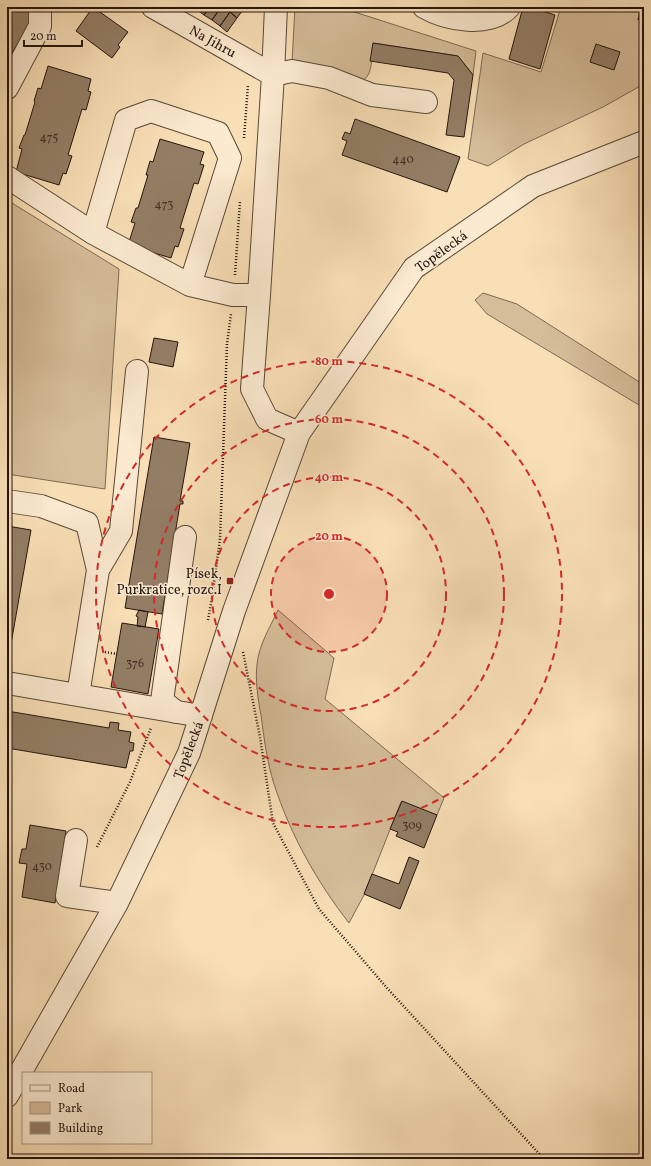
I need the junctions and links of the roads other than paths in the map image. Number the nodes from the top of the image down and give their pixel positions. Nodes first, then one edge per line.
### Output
1 (40, 7) edge
2 (153, 7) edge
3 (276, 7) edge
4 (424, 7) edge
5 (509, 7) edge
6 (273, 75) junction
7 (7, 88) edge
8 (426, 102) dead end
9 (644, 142) edge
10 (7, 177) edge
11 (93, 233) junction
12 (190, 285) junction
13 (259, 295) junction
14 (137, 371) dead end
15 (299, 433) junction
16 (7, 501) edge
17 (185, 538) dead end
18 (98, 570) junction
19 (7, 683) edge
20 (78, 695) junction
21 (168, 710) junction
22 (201, 716) junction
23 (76, 840) dead end
24 (117, 903) junction
25 (7, 1096) edge

1 - 7 street
2 - 6 street, Na Jihru
3 - 6 street
4 - 5 street
6 - 8 street
6 - 13 street
9 - 15 street, Topělecká
10 - 11 street
11 - 12 street
11 - 12 street
12 - 13 street
13 - 15 street
14 - 18 street
15 - 22 street, Topělecká
16 - 18 street
17 - 21 street
18 - 20 street
19 - 20 street
20 - 21 street
21 - 22 street
22 - 24 street, Topělecká
23 - 24 street
24 - 25 street, Topělecká

